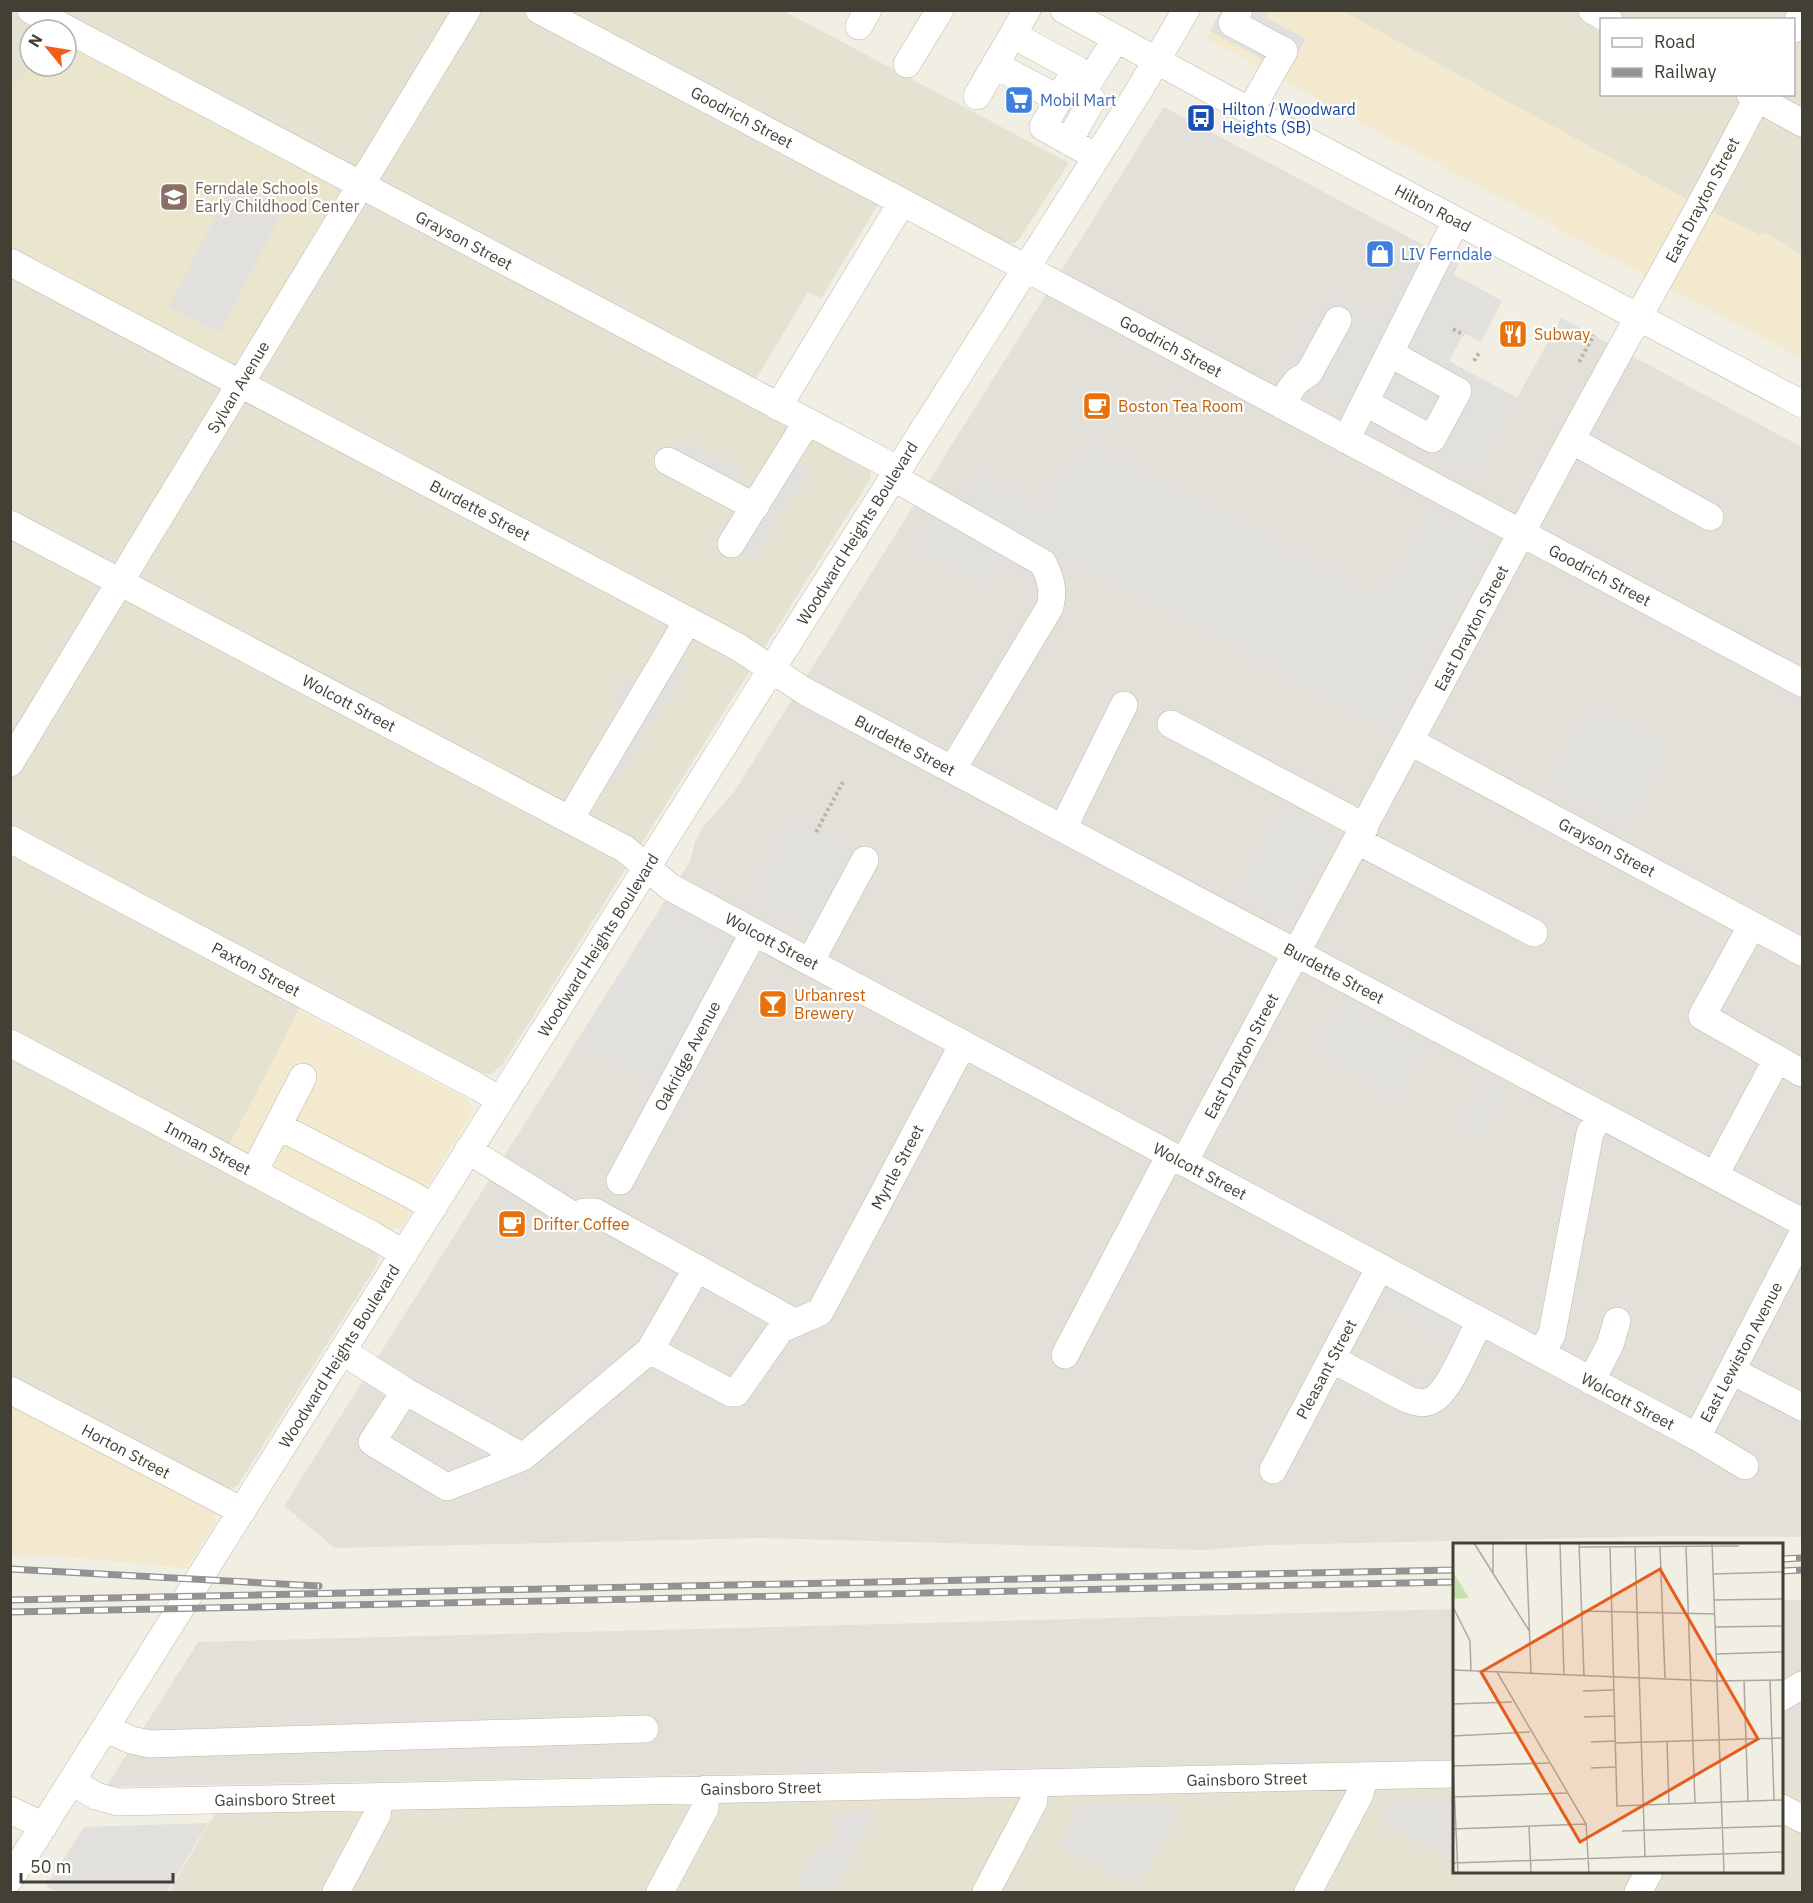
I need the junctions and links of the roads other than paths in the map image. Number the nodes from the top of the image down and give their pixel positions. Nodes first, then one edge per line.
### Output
1 (31, 10) edge
2 (467, 10) edge
3 (539, 10) edge
4 (940, 10) edge
5 (1027, 10) edge
6 (1064, 10) edge
7 (1186, 10) edge
8 (1239, 10) edge
9 (1592, 10) edge
10 (1803, 12) edge
11 (1606, 18) edge
12 (1795, 27) edge
13 (1013, 35) junction
14 (1116, 39) junction
15 (1156, 62) junction
16 (907, 64) dead end
17 (995, 65) junction
18 (1069, 93) junction
19 (977, 96) dead end
20 (1755, 96) edge
21 (1250, 111) junction
22 (1803, 123) edge
23 (1097, 157) junction
24 (361, 185) junction
25 (902, 202) junction
26 (1456, 221) junction
27 (10, 262) edge
28 (1024, 268) junction
29 (1638, 318) junction
30 (1338, 320) dead end
31 (1391, 354) junction
32 (240, 383) junction
33 (1366, 402) junction
34 (1803, 404) edge
35 (778, 406) junction
36 (1283, 406) junction
37 (807, 422) junction
38 (1347, 440) junction
39 (1571, 440) junction
40 (668, 461) dead end
41 (895, 473) junction
42 (755, 507) junction
43 (1710, 517) dead end
44 (10, 524) edge
45 (1521, 532) junction
46 (730, 544) dead end
47 (120, 582) junction
48 (688, 620) junction
49 (772, 669) junction
50 (1803, 683) edge
51 (1124, 705) dead end
52 (1171, 724) dead end
53 (1411, 742) junction
54 (10, 763) edge
55 (952, 770) junction
56 (570, 819) junction
57 (1063, 828) junction
58 (1361, 834) junction
59 (10, 839) edge
60 (866, 860) dead end
61 (647, 867) junction
62 (1752, 925) junction
63 (754, 932) junction
64 (1534, 933) dead end
65 (1803, 952) edge
66 (1296, 953) junction
67 (810, 962) junction
68 (10, 1043) edge
69 (963, 1044) junction
70 (1777, 1059) junction
71 (1803, 1073) edge
72 (303, 1077) dead end
73 (500, 1100) junction
74 (1601, 1115) junction
75 (278, 1126) junction
76 (468, 1150) junction
77 (1177, 1158) junction
78 (254, 1172) junction
79 (1715, 1175) junction
80 (620, 1181) dead end
81 (433, 1208) junction
82 (1803, 1222) edge
83 (1803, 1235) edge
84 (404, 1254) junction
85 (1380, 1267) junction
86 (697, 1268) junction
87 (1480, 1321) junction
88 (1617, 1321) dead end
89 (796, 1323) junction
90 (650, 1350) junction
91 (342, 1352) junction
92 (1541, 1354) junction
93 (1065, 1355) dead end
94 (1332, 1359) junction
95 (1732, 1371) junction
96 (1592, 1381) junction
97 (10, 1390) edge
98 (405, 1391) junction
99 (1803, 1407) edge
100 (1697, 1437) junction
101 (523, 1457) junction
102 (1745, 1466) dead end
103 (1273, 1470) dead end
104 (242, 1511) junction
105 (1803, 1684) edge
106 (1783, 1696) edge
107 (105, 1728) junction
108 (645, 1729) dead end
109 (1453, 1774) edge
110 (1365, 1776) junction
111 (72, 1782) junction
112 (1034, 1783) junction
113 (706, 1789) junction
114 (380, 1797) junction
115 (1783, 1809) edge
116 (10, 1810) edge
117 (1803, 1819) edge
118 (44, 1826) junction
119 (1648, 1873) edge
120 (10, 1879) edge
121 (336, 1893) edge
122 (660, 1893) edge
123 (986, 1893) edge
124 (1308, 1893) edge
125 (1638, 1893) edge

1 - 24 street, Grayson Street
2 - 24 street, Sylvan Avenue
3 - 25 street, Goodrich Street
4 - 16 street
5 - 13 street
6 - 14 street, Hilton Road
7 - 15 street, Woodward Heights Boulevard
8 - 21 street
9 - 11 street
10 - 12 street
13 - 17 street
13 - 18 street
14 - 15 street, Hilton Road
14 - 18 street
15 - 21 street, Hilton Road
15 - 23 street, Woodward Heights Boulevard
17 - 18 street
17 - 19 street
18 - 23 street
20 - 22 street
20 - 29 street, East Drayton Street
21 - 26 street, Hilton Road
23 - 28 street, Woodward Heights Boulevard
24 - 32 street, Sylvan Avenue
24 - 35 street, Grayson Street
25 - 28 street, Goodrich Street
25 - 35 street
26 - 29 street, Hilton Road
26 - 31 street
27 - 32 street, Burdette Street
28 - 36 street, Goodrich Street
28 - 41 street, Woodward Heights Boulevard
29 - 34 street, Hilton Road
29 - 39 street, East Drayton Street
30 - 36 street
31 - 33 street
31 - 33 street
32 - 47 street, Sylvan Avenue
32 - 48 street, Burdette Street
33 - 38 street
35 - 37 street, Grayson Street
36 - 38 street, Goodrich Street
37 - 41 street, Grayson Street
37 - 42 street
38 - 45 street, Goodrich Street
39 - 43 street
39 - 45 street, East Drayton Street
40 - 42 street
41 - 49 street, Woodward Heights Boulevard
41 - 55 street, Grayson Street
42 - 46 street
44 - 47 street, Wolcott Street
45 - 50 street, Goodrich Street
45 - 53 street, East Drayton Street
47 - 54 street, Sylvan Avenue
47 - 56 street, Wolcott Street
48 - 49 street, Burdette Street
48 - 56 street
49 - 55 street, Burdette Street
49 - 61 street, Woodward Heights Boulevard
51 - 57 street
52 - 58 street
53 - 58 street, East Drayton Street
53 - 62 street, Grayson Street
55 - 57 street, Burdette Street
56 - 61 street, Wolcott Street
57 - 66 street, Burdette Street
58 - 64 street
58 - 66 street, East Drayton Street
59 - 73 street, Paxton Street
60 - 67 street
61 - 63 street, Wolcott Street
61 - 73 street, Woodward Heights Boulevard
62 - 65 street, Grayson Street
62 - 70 street
63 - 67 street, Wolcott Street
63 - 80 street, Oakridge Avenue
66 - 74 street, Burdette Street
66 - 77 street, East Drayton Street
67 - 69 street, Wolcott Street
68 - 78 street, Inman Street
69 - 77 street, Wolcott Street
69 - 89 street, Myrtle Street
70 - 71 street
70 - 79 street
72 - 75 street
73 - 76 street, Woodward Heights Boulevard
74 - 79 street, Burdette Street
74 - 92 street
75 - 78 street
75 - 81 street
76 - 81 street, Woodward Heights Boulevard
76 - 86 street
77 - 85 street, Wolcott Street
77 - 93 street, East Drayton Street
78 - 84 street, Inman Street
79 - 82 street, Burdette Street
81 - 84 street, Woodward Heights Boulevard
83 - 95 street, East Lewiston Avenue
84 - 91 street, Woodward Heights Boulevard
85 - 87 street, Wolcott Street
85 - 94 street, Pleasant Street
86 - 89 street
86 - 90 street
87 - 92 street, Wolcott Street
87 - 94 street
88 - 96 street
89 - 90 street, Myrtle Street
90 - 101 street
91 - 98 street
91 - 104 street, Woodward Heights Boulevard
92 - 96 street, Wolcott Street
94 - 103 street, Pleasant Street
95 - 99 street
95 - 100 street, East Lewiston Avenue
96 - 100 street, Wolcott Street
97 - 104 street, Horton Street
98 - 101 street
98 - 101 street
100 - 102 street, Wolcott Street
104 - 107 street, Woodward Heights Boulevard
105 - 106 street
107 - 108 street
107 - 111 street, Woodward Heights Boulevard
109 - 110 street, Gainsboro Street
110 - 112 street, Gainsboro Street
110 - 124 street
111 - 114 street, Gainsboro Street
111 - 118 street, Woodward Heights Boulevard
112 - 113 street, Gainsboro Street
112 - 123 street
113 - 114 street, Gainsboro Street
113 - 122 street
114 - 121 street
115 - 117 street
116 - 118 street
118 - 120 street, Woodward Heights Boulevard
119 - 125 street

